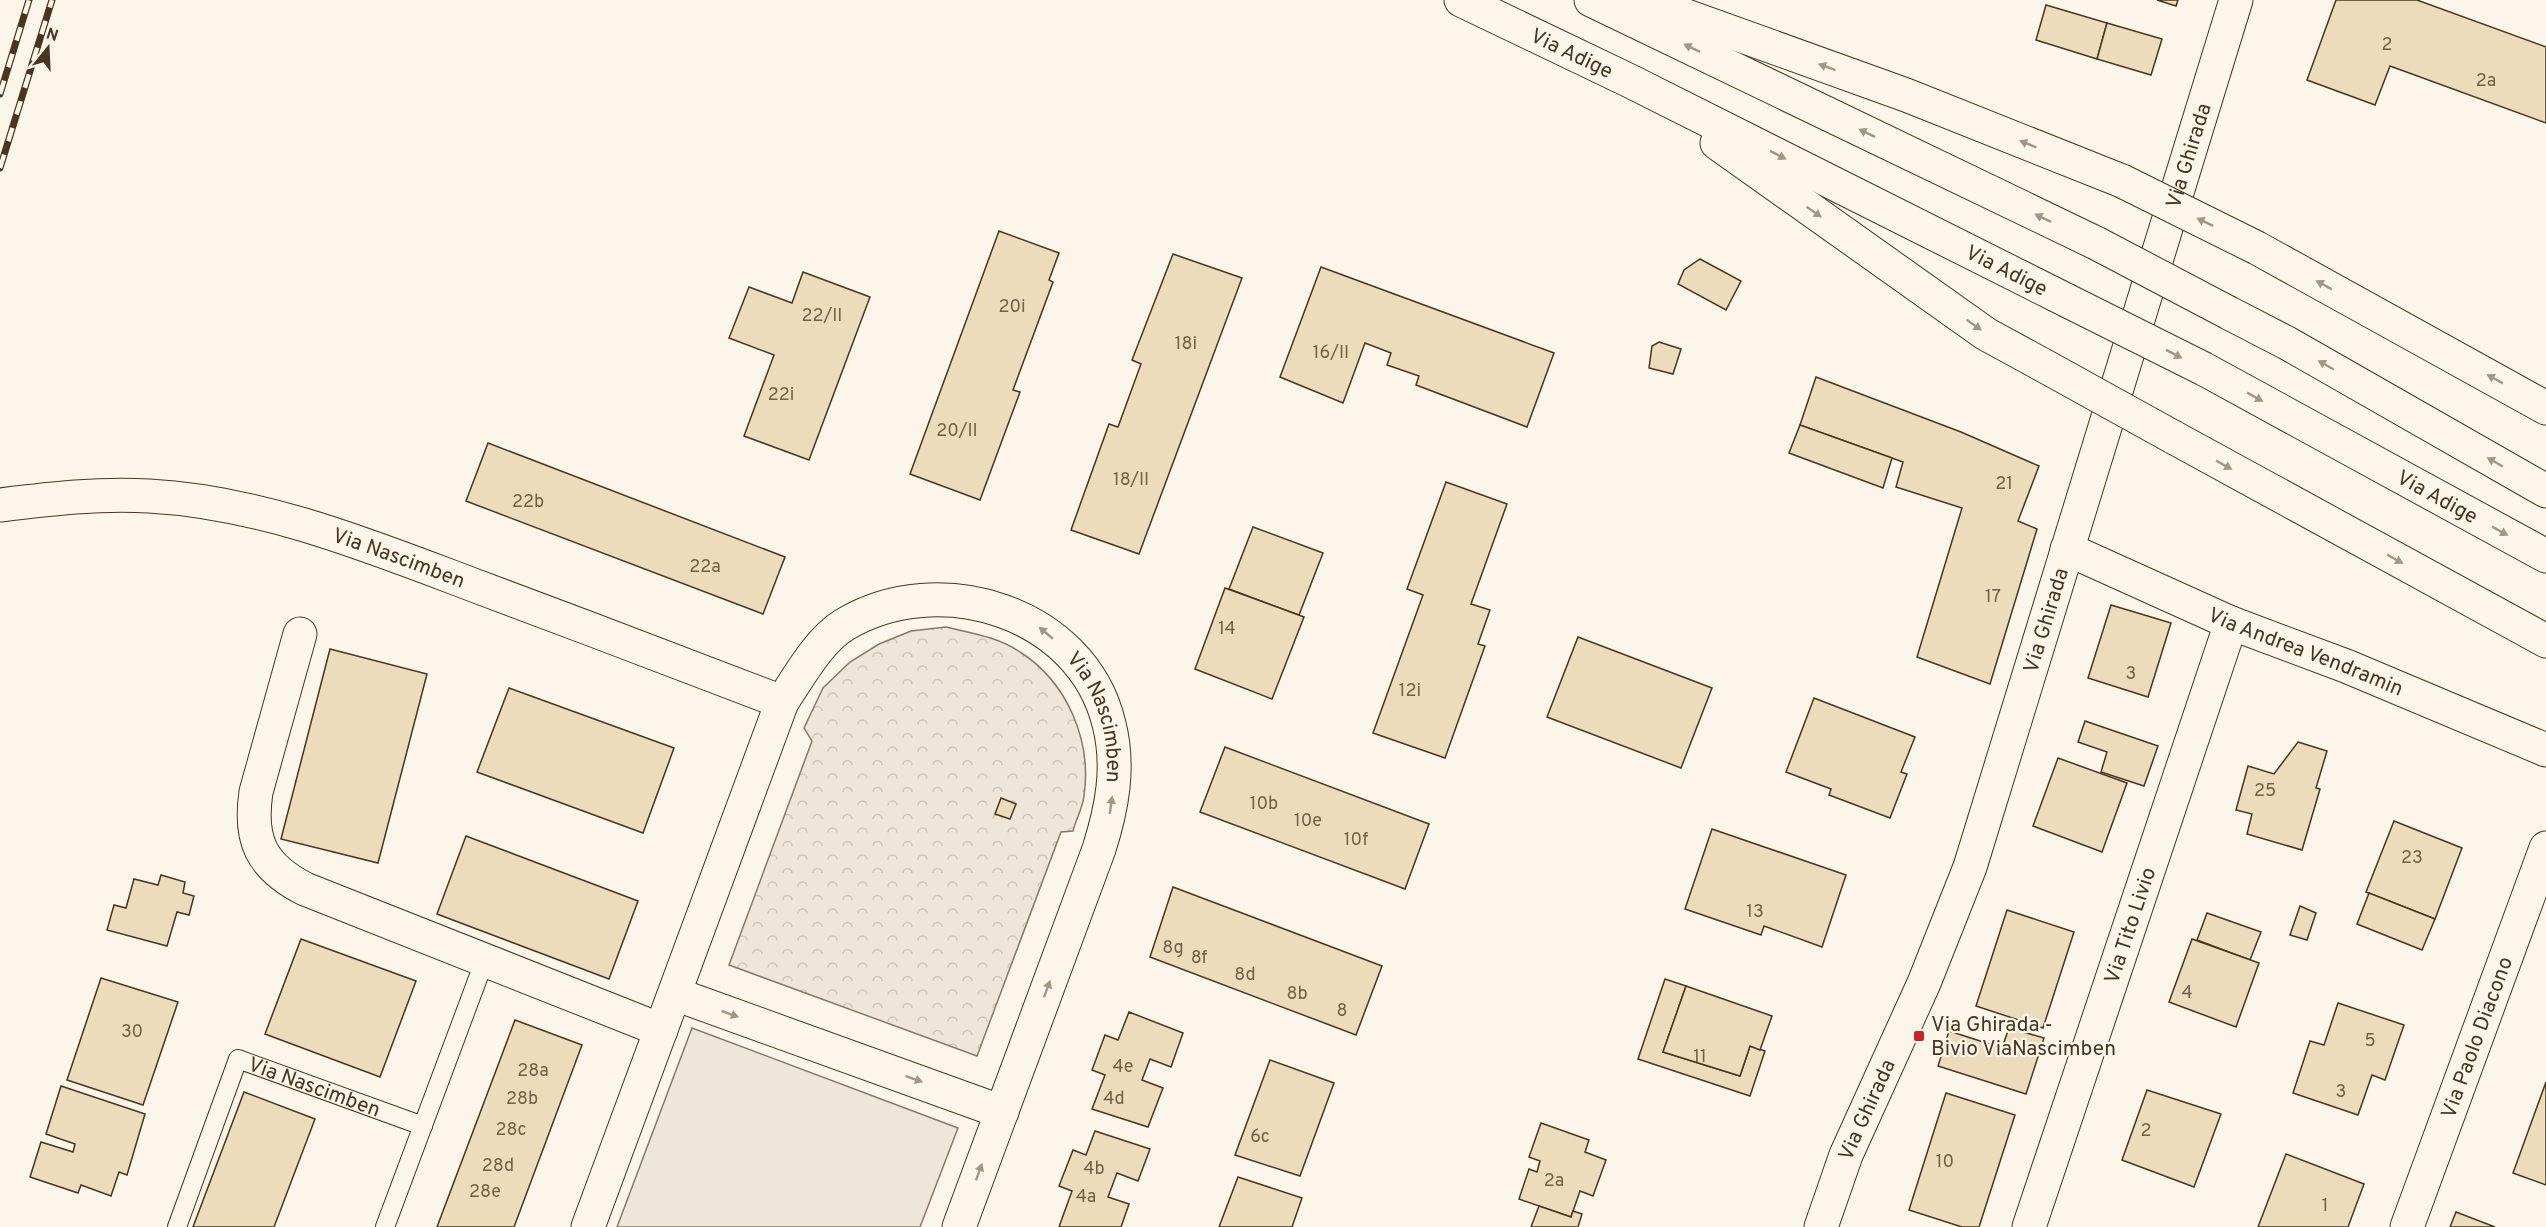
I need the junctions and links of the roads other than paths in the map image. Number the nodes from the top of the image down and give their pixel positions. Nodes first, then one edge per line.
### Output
1 (1461, 0) edge
2 (1591, 0) edge
3 (1642, 0) edge
4 (2236, 0) edge
5 (1630, 81) junction
6 (2546, 408) edge
7 (2546, 491) edge
8 (0, 505) edge
9 (2067, 549) junction
10 (2546, 556) edge
11 (2231, 623) junction
12 (300, 634) dead end
13 (2546, 641) edge
14 (782, 702) junction
15 (2546, 750) edge
16 (2546, 848) edge
17 (484, 962) junction
18 (675, 994) junction
19 (661, 1030) junction
20 (1002, 1112) junction
21 (423, 1126) junction
22 (177, 1227) edge
23 (385, 1227) edge
24 (588, 1227) edge
25 (959, 1227) edge
26 (1821, 1227) edge
27 (2029, 1227) edge
28 (2407, 1227) edge

1 - 5 main road, Via Adige
7 -> 2 main road, bridge
6 -> 3 main road, bridge
4 - 9 main road, Via Ghirada
5 -> 10 main road, Via Adige, bridge
5 -> 13 main road, bridge
8 - 14 main road, Via Nascimben
9 - 11 main road, Via Andrea Vendramin
9 - 26 main road, Via Ghirada
11 - 15 main road, Via Andrea Vendramin
11 - 27 main road, Via Tito Livio
12 - 17 main road
14 - 18 main road, Via Nascimben
20 -> 14 main road, Via Nascimben
16 - 28 main road, Via Paolo Diacono
17 - 19 main road
17 - 21 lane
18 - 19 main road, Via Nascimben
18 -> 20 main road
19 - 24 main road, Via Nascimben
25 -> 20 main road, Via Nascimben
21 - 22 lane, Via Nascimben
21 - 23 lane

